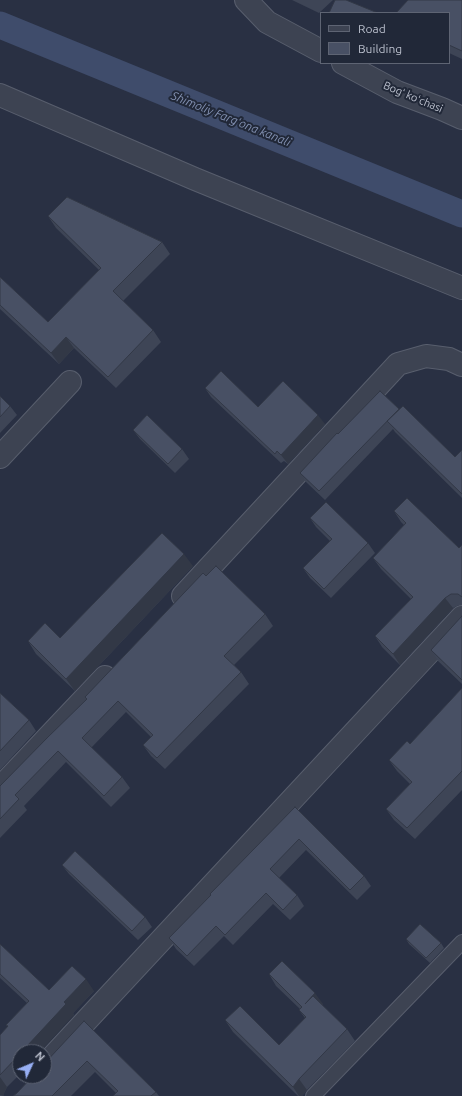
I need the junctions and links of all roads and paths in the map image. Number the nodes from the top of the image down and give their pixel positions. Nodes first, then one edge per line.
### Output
1 (246, 0) edge
2 (320, 50) edge
3 (345, 64) edge
4 (0, 96) edge
5 (452, 106) edge
6 (462, 118) edge
7 (462, 288) edge
8 (462, 365) edge
9 (70, 382) dead end
10 (0, 457) edge
11 (171, 608) edge
12 (462, 616) edge
13 (121, 661) edge
14 (0, 788) edge
15 (462, 942) edge
16 (52, 1057) edge
17 (313, 1096) edge

1 - 2 street
3 - 5 street, Bogʻ koʻchasi
4 - 7 street
5 - 6 street, Bogʻ koʻchasi
8 - 11 street
9 - 10 street
12 - 16 street
13 - 14 street
15 - 17 lane

